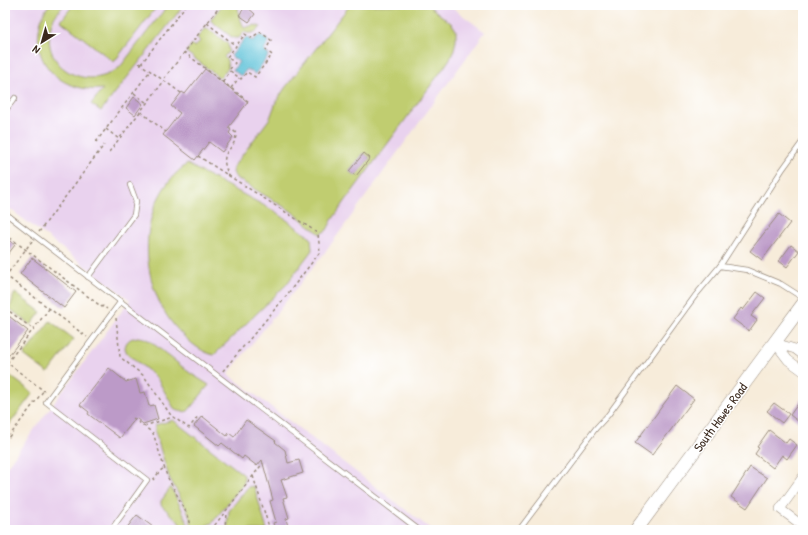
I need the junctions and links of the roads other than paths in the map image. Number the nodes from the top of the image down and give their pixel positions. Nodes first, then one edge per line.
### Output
1 (15, 98) dead end
2 (5, 111) edge
3 (803, 141) edge
4 (130, 185) dead end
5 (5, 213) edge
6 (720, 266) junction
7 (88, 277) junction
8 (803, 298) edge
9 (121, 302) junction
10 (803, 304) edge
11 (775, 343) junction
12 (803, 355) edge
13 (803, 371) edge
14 (803, 477) edge
15 (803, 526) edge
16 (111, 530) edge
17 (419, 530) edge
18 (519, 530) edge
19 (636, 530) edge

1 - 2 lane
3 - 6 lane
4 - 7 lane
5 - 7 lane
6 - 8 lane
6 - 18 lane
7 - 9 lane
9 - 16 lane
9 - 17 lane
10 - 11 main road, South Hawes Road
11 - 12 street
11 - 13 street
11 - 19 main road, South Hawes Road
14 - 15 street

